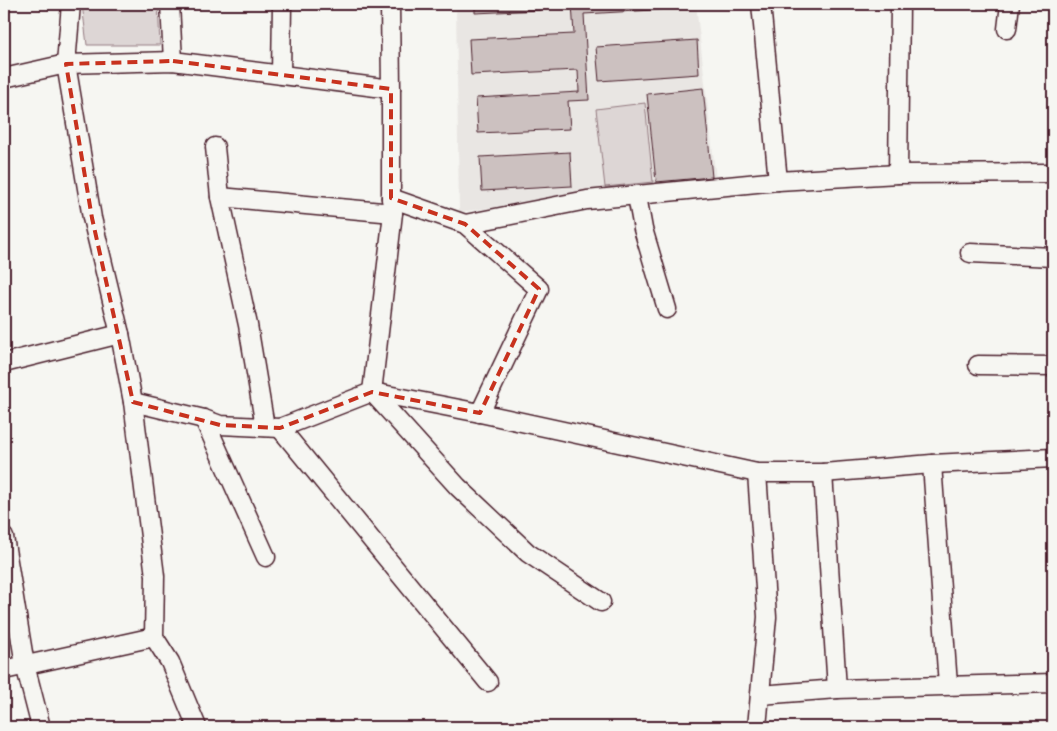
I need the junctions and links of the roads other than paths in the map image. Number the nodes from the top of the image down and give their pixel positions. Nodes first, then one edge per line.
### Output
1 (71, 4) edge
2 (170, 4) edge
3 (282, 4) edge
4 (390, 4) edge
5 (761, 4) edge
6 (900, 4) edge
7 (1010, 4) edge
8 (1006, 30) dead end
9 (173, 62) junction
10 (66, 64) junction
11 (281, 75) junction
12 (4, 78) edge
13 (391, 89) junction
14 (215, 147) dead end
15 (1053, 173) edge
16 (898, 174) junction
17 (778, 180) junction
18 (637, 196) junction
19 (220, 197) junction
20 (392, 206) junction
21 (465, 224) junction
22 (970, 253) dead end
23 (1053, 257) edge
24 (667, 309) dead end
25 (120, 334) junction
26 (4, 363) edge
27 (978, 365) dead end
28 (1053, 366) edge
29 (372, 392) junction
30 (133, 402) junction
31 (480, 413) junction
32 (204, 419) junction
33 (273, 428) junction
34 (1053, 458) edge
35 (932, 464) junction
36 (757, 474) junction
37 (822, 474) junction
38 (4, 538) edge
39 (266, 557) dead end
40 (601, 602) dead end
41 (154, 637) junction
42 (25, 665) junction
43 (4, 670) edge
44 (488, 682) dead end
45 (1053, 683) edge
46 (948, 685) junction
47 (837, 689) junction
48 (760, 695) junction
49 (41, 727) edge
50 (197, 727) edge
51 (757, 727) edge

1 - 10 street
2 - 9 street
3 - 11 street
4 - 13 street
5 - 17 street
6 - 16 street
7 - 8 street
9 - 10 street
9 - 11 street
10 - 12 street
10 - 25 street
11 - 13 street
13 - 20 street
14 - 19 street
15 - 16 street
16 - 17 street
17 - 18 street
18 - 21 street
18 - 24 street
19 - 20 street
19 - 33 street
20 - 21 street
20 - 29 street
21 - 31 street
22 - 23 street
25 - 26 street
25 - 30 street
27 - 28 street
29 - 31 street
29 - 33 street
29 - 40 street
30 - 32 street
30 - 41 street
31 - 36 street
32 - 33 street
32 - 39 street
33 - 44 street
34 - 35 street
35 - 37 street
35 - 46 street
36 - 37 street
36 - 48 street
37 - 47 street
38 - 42 street
41 - 42 street
41 - 50 street
42 - 43 street
42 - 49 street
45 - 46 street
46 - 47 street
47 - 48 street
48 - 51 street

